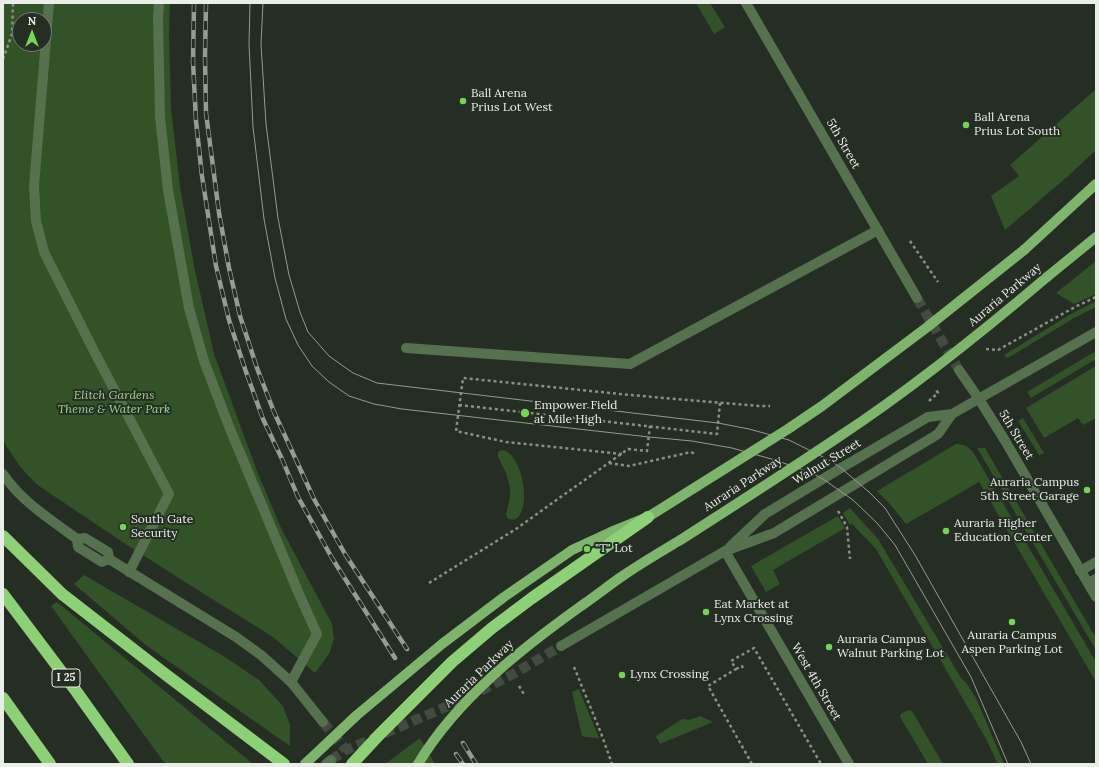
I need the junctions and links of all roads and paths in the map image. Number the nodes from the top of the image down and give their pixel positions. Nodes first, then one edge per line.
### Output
1 (14, 3) edge
2 (49, 3) edge
3 (159, 3) edge
4 (746, 3) edge
5 (3, 59) edge
6 (1096, 184) edge
7 (878, 230) junction
8 (1096, 237) edge
9 (910, 241) dead end
10 (938, 282) dead end
11 (1096, 297) edge
12 (917, 298) tunnel mouth
13 (1096, 332) edge
14 (406, 348) dead end
15 (986, 349) dead end
16 (959, 370) tunnel mouth
17 (935, 388) dead end
18 (938, 393) dead end
19 (979, 399) junction
20 (720, 402) junction
21 (459, 405) junction
22 (770, 406) dead end
23 (952, 414) junction
24 (650, 426) junction
25 (622, 454) junction
26 (694, 454) dead end
27 (608, 463) junction
28 (3, 474) edge
29 (838, 511) dead end
30 (648, 517) junction
31 (3, 536) edge
32 (725, 551) junction
33 (850, 559) dead end
34 (1096, 562) edge
35 (1080, 571) junction
36 (129, 572) junction
37 (1092, 581) edge
38 (429, 583) dead end
39 (3, 594) edge
40 (1096, 598) edge
41 (561, 646) tunnel mouth
42 (574, 667) dead end
43 (736, 669) junction
44 (743, 669) dead end
45 (291, 682) junction
46 (519, 686) dead end
47 (525, 696) dead end
48 (3, 698) edge
49 (323, 722) tunnel mouth
50 (281, 762) edge
51 (50, 764) edge
52 (128, 764) edge
53 (305, 764) edge
54 (352, 764) edge
55 (418, 764) edge
56 (612, 764) edge
57 (752, 764) edge
58 (821, 764) edge
59 (849, 764) edge

1 - 5 path
2 - 36 street
3 - 45 street
4 - 7 street, 5th Street
6 - 30 main road, Auraria Parkway, bridge
7 - 12 street, 5th Street
7 - 14 street
8 - 55 main road, Auraria Parkway, bridge
9 - 10 path
11 - 15 path
13 - 19 street, Walnut Street
16 - 19 street, 5th Street
17 - 18 path
19 - 23 street, Walnut Street
19 - 35 street, 5th Street
20 - 21 path
20 - 22 path
20 - 24 path
21 - 24 path
21 - 25 path
23 - 32 street, Walnut Street
23 - 32 street, Walnut Street
24 - 25 path
25 - 27 path
26 - 27 path
27 - 38 path
28 - 36 street
29 - 33 path
30 - 53 main road, Auraria Parkway, bridge
30 - 54 highway, bridge
31 - 50 highway
32 - 41 street, Walnut Street
32 - 59 street, West 4th Street
34 - 35 street
35 - 37 street, 5th Street
36 - 45 street
37 - 40 street, 5th Street
39 - 52 highway, I 25
42 - 56 path
43 - 44 path
43 - 57 path
43 - 58 path
45 - 49 street
46 - 47 path
48 - 51 highway

